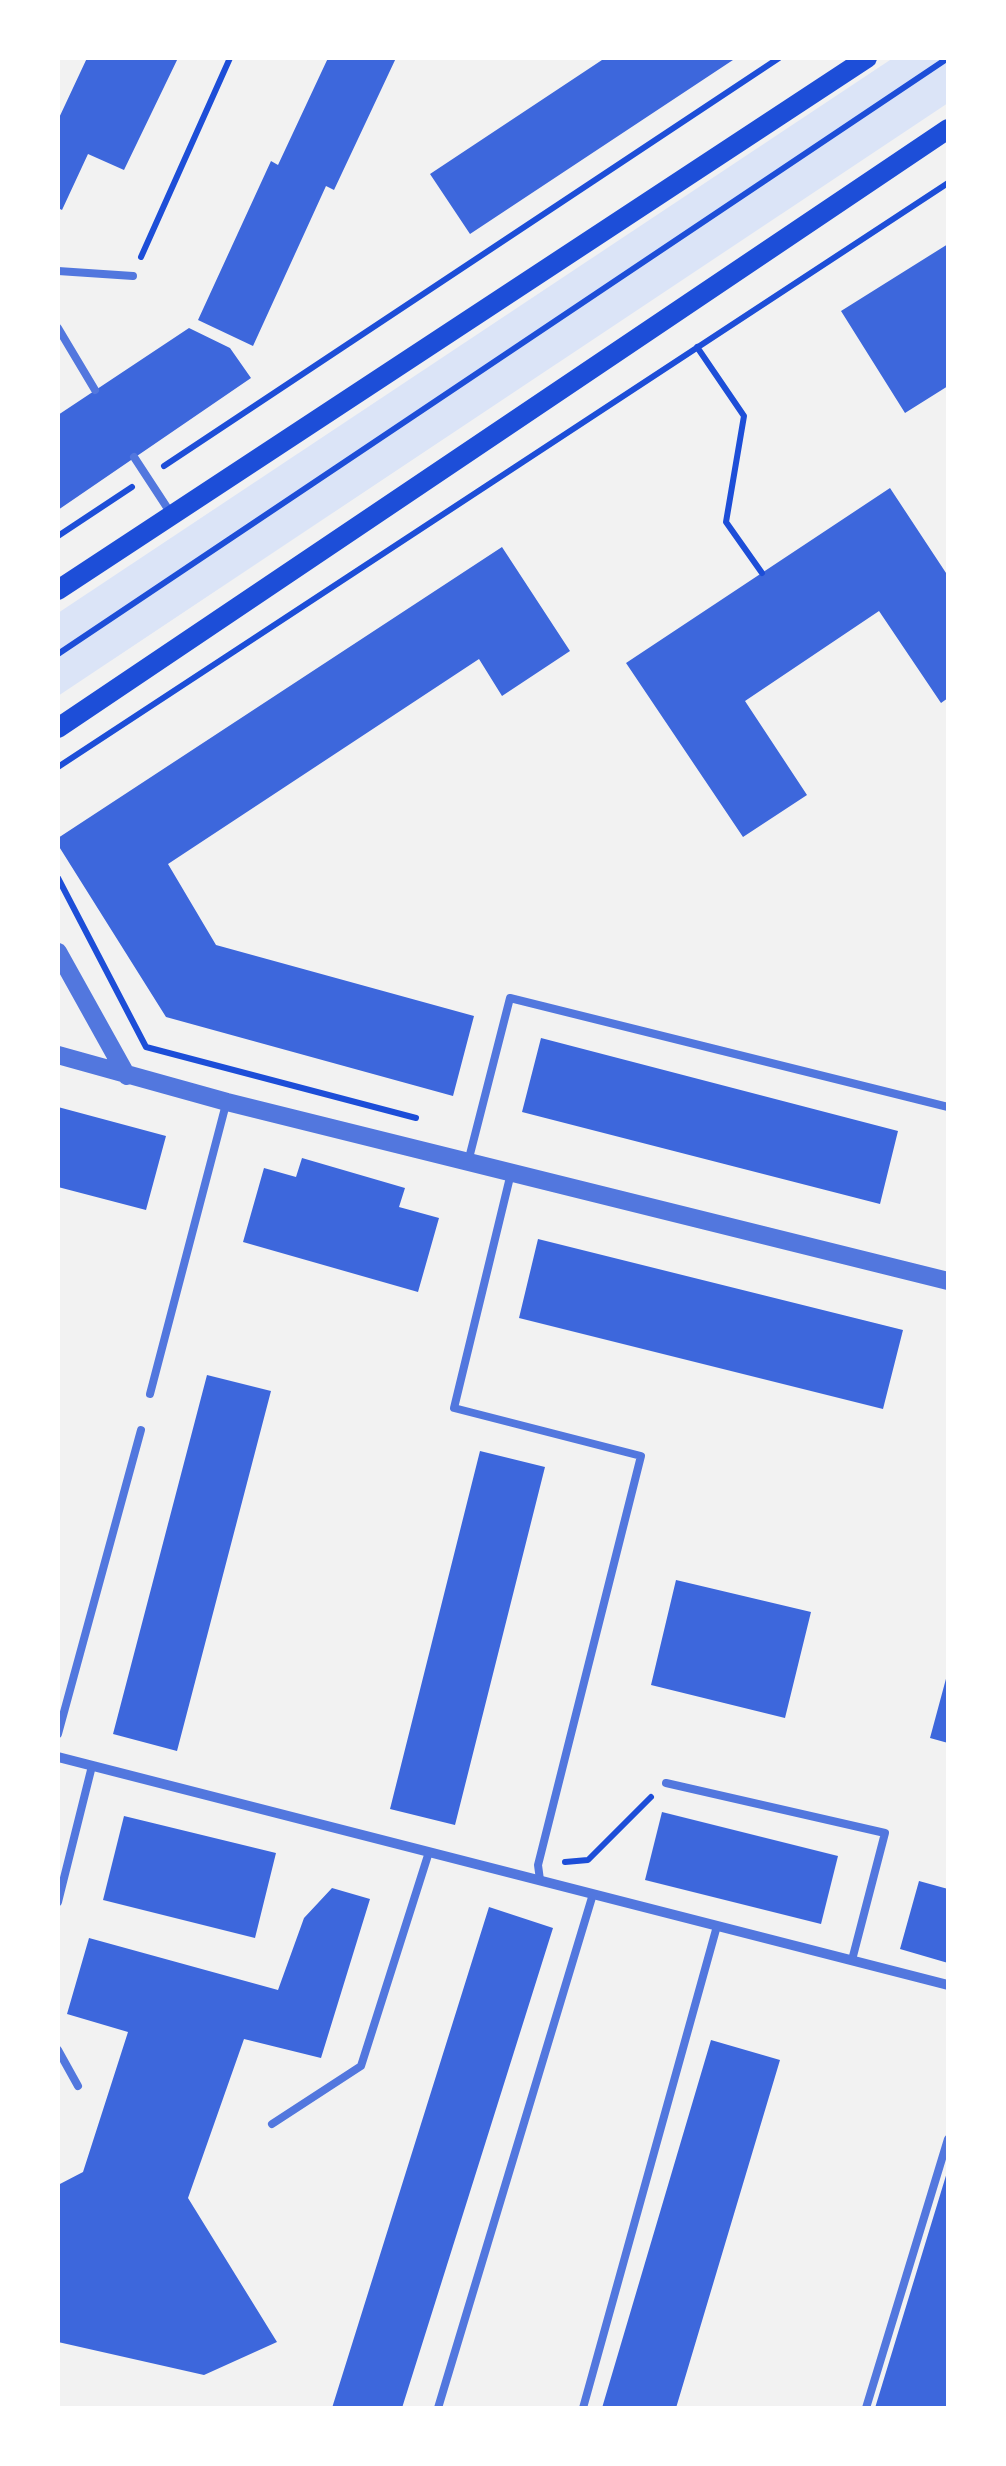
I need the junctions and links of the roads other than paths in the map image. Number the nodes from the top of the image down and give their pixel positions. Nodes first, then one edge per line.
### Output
1 (865, 58) edge
2 (948, 129) edge
3 (58, 271) edge
4 (133, 276) road end
5 (58, 328) edge
6 (95, 390) dead end
7 (134, 457) dead end
8 (173, 516) junction
9 (58, 590) edge
10 (58, 728) edge
11 (58, 952) edge
12 (58, 1055) edge
13 (127, 1076) junction
14 (226, 1102) junction
15 (948, 1107) edge
16 (468, 1162) junction
17 (512, 1173) junction
18 (948, 1281) edge
19 (150, 1394) dead end
20 (141, 1430) dead end
21 (58, 1734) edge
22 (58, 1757) edge
23 (92, 1766) junction
24 (666, 1783) road end
25 (429, 1852) junction
26 (540, 1880) junction
27 (593, 1894) junction
28 (58, 1902) edge
29 (717, 1926) junction
30 (852, 1960) junction
31 (948, 1985) edge
32 (58, 2050) edge
33 (78, 2086) dead end
34 (272, 2124) dead end
35 (948, 2139) edge
36 (438, 2408) edge
37 (583, 2408) edge
38 (866, 2408) edge

1 - 8 main road
2 - 10 main road
3 - 4 lane
5 - 6 lane
7 - 8 lane
8 - 9 main road
11 - 13 street
12 - 13 street
13 - 14 street
14 - 16 street
14 - 19 lane
15 - 16 lane
16 - 17 street
17 - 18 street
17 - 26 lane
20 - 21 lane
22 - 23 street
23 - 25 street
23 - 28 lane
24 - 30 lane
25 - 26 street
25 - 34 lane
26 - 27 street
27 - 29 street
27 - 36 lane
29 - 30 street
29 - 37 lane
30 - 31 street
32 - 33 lane
35 - 38 lane

